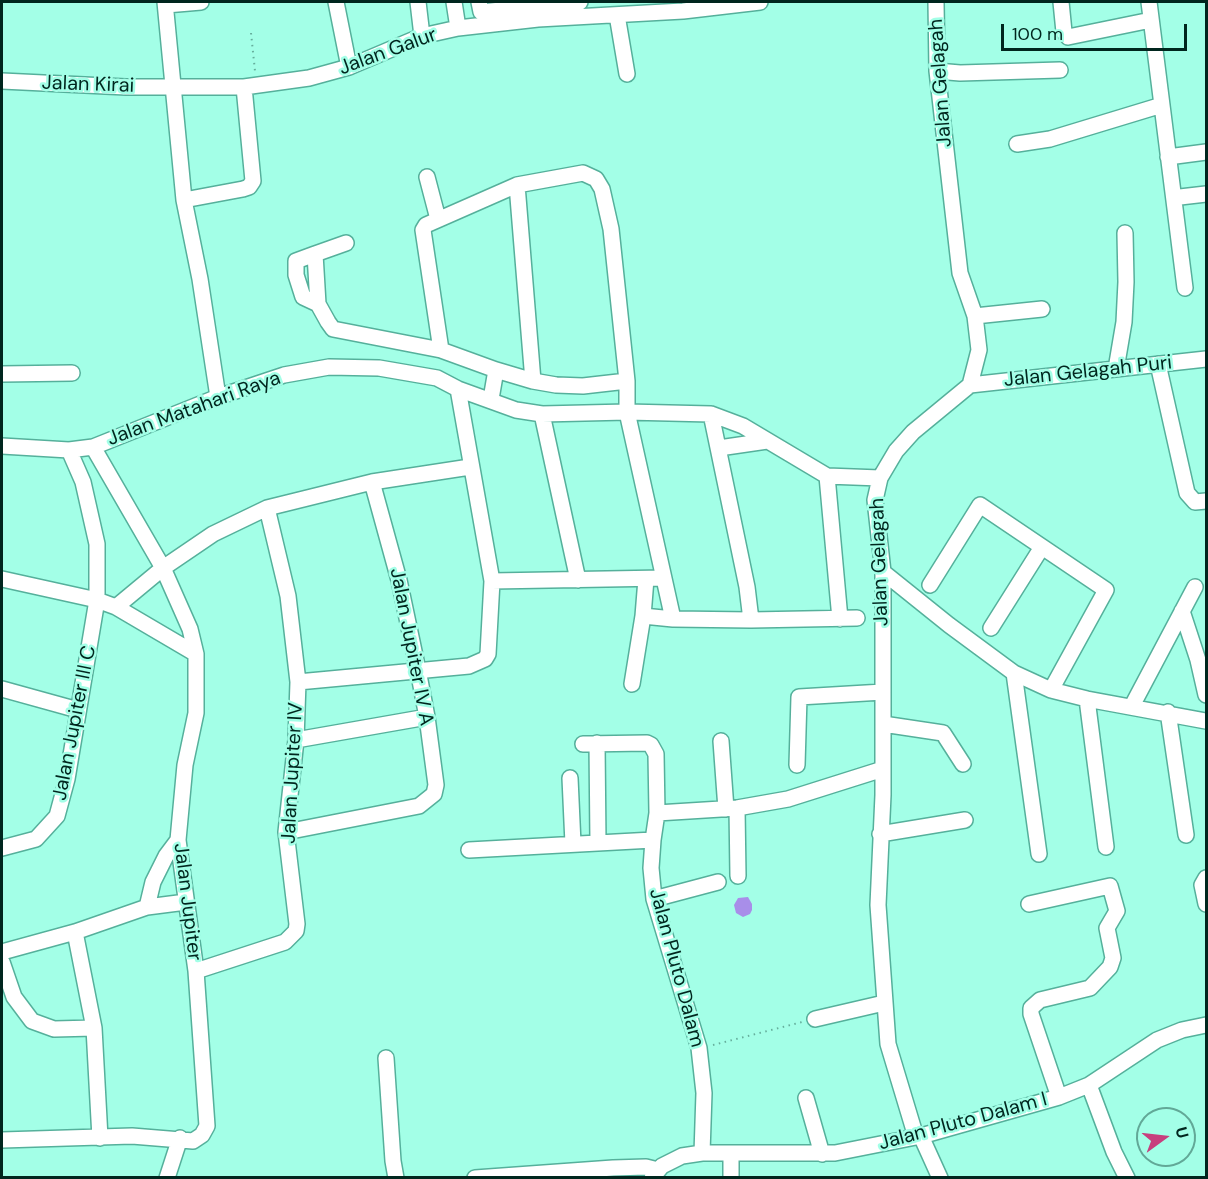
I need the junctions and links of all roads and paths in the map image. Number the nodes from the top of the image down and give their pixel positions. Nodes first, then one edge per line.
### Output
1 (201, 2) edge
2 (336, 2) edge
3 (418, 2) edge
4 (454, 2) edge
5 (479, 2) edge
6 (760, 2) edge
7 (936, 2) edge
8 (1061, 2) edge
9 (1149, 2) edge
10 (165, 3) edge
11 (533, 4) edge
12 (681, 6) edge
13 (582, 7) edge
14 (617, 15) junction
15 (1151, 20) junction
16 (458, 28) junction
17 (251, 33) dead end
18 (422, 36) junction
19 (349, 67) junction
20 (1060, 70) dead end
21 (937, 71) junction
22 (627, 74) dead end
23 (2, 81) edge
24 (251, 86) junction
25 (174, 88) junction
26 (1162, 105) junction
27 (1017, 144) dead end
28 (1206, 152) edge
29 (1168, 157) junction
30 (427, 177) dead end
31 (517, 185) junction
32 (1206, 194) edge
33 (1180, 197) dead end
34 (184, 200) junction
35 (434, 221) junction
36 (1125, 233) dead end
37 (346, 243) dead end
38 (1185, 288) dead end
39 (1042, 309) dead end
40 (975, 316) junction
41 (441, 350) junction
42 (1206, 359) edge
43 (1158, 364) junction
44 (1116, 369) junction
45 (496, 370) junction
46 (72, 373) dead end
47 (2, 374) edge
48 (532, 381) junction
49 (627, 381) junction
50 (970, 385) junction
51 (458, 389) junction
52 (218, 397) junction
53 (491, 399) junction
54 (627, 412) junction
55 (542, 414) junction
56 (711, 414) junction
57 (767, 441) junction
58 (2, 446) edge
59 (93, 447) junction
60 (719, 448) junction
61 (69, 450) junction
62 (470, 467) junction
63 (827, 476) junction
64 (880, 478) junction
65 (372, 482) junction
66 (1206, 501) edge
67 (267, 508) junction
68 (1042, 547) junction
69 (163, 568) junction
70 (883, 572) junction
71 (664, 578) junction
72 (2, 579) edge
73 (646, 579) junction
74 (492, 580) junction
75 (578, 580) junction
76 (930, 585) dead end
77 (1195, 587) dead end
78 (97, 600) junction
79 (116, 607) junction
80 (1182, 611) junction
81 (643, 616) junction
82 (857, 618) dead end
83 (673, 619) junction
84 (751, 620) junction
85 (840, 620) junction
86 (992, 628) dead end
87 (196, 654) junction
88 (418, 670) junction
89 (1014, 673) junction
90 (298, 682) junction
91 (632, 684) dead end
92 (2, 689) edge
93 (1051, 690) junction
94 (883, 692) junction
95 (1206, 695) edge
96 (1087, 699) junction
97 (1132, 706) junction
98 (78, 710) junction
99 (1168, 712) junction
100 (427, 717) junction
101 (1206, 721) edge
102 (883, 724) junction
103 (296, 740) junction
104 (721, 741) dead end
105 (963, 764) dead end
106 (797, 765) dead end
107 (883, 769) junction
108 (570, 778) dead end
109 (731, 808) junction
110 (657, 813) junction
111 (965, 820) dead end
112 (286, 832) junction
113 (880, 834) junction
114 (1186, 835) dead end
115 (178, 840) junction
116 (653, 840) junction
117 (598, 843) junction
118 (573, 844) junction
119 (1106, 847) dead end
120 (2, 848) edge
121 (469, 850) dead end
122 (1040, 854) dead end
123 (738, 876) dead end
124 (1206, 878) edge
125 (718, 882) dead end
126 (654, 899) junction
127 (186, 902) junction
128 (1029, 904) dead end
129 (1206, 904) edge
130 (147, 907) junction
131 (75, 932) junction
132 (2, 952) edge
133 (2, 962) edge
134 (196, 971) junction
135 (884, 1003) junction
136 (809, 1020) joint
137 (1206, 1025) edge
138 (94, 1028) junction
139 (699, 1048) junction
140 (386, 1058) dead end
141 (1089, 1085) junction
142 (1059, 1097) junction
143 (806, 1098) dead end
144 (919, 1136) junction
145 (100, 1138) junction
146 (184, 1139) junction
147 (2, 1140) edge
148 (702, 1153) junction
149 (731, 1154) junction
150 (822, 1154) junction
151 (655, 1174) edge
152 (167, 1178) edge
153 (396, 1178) edge
154 (475, 1178) edge
155 (731, 1178) edge
156 (940, 1178) edge
157 (1127, 1178) edge

1 - 10 street
2 - 19 street
3 - 18 street
4 - 16 street
5 - 11 street
6 - 12 street, Jalan Galur
7 - 21 street, Jalan Gelagah
8 - 15 street
9 - 15 street
10 - 25 street
11 - 13 street
12 - 14 street, Jalan Galur
13 - 14 street, Jalan Galur
13 - 16 street, Jalan Galur
14 - 22 street
15 - 26 street
16 - 18 street, Jalan Galur
17 - 24 path
18 - 19 street, Jalan Galur
19 - 24 street, Jalan Galur
20 - 21 street
21 - 40 street, Jalan Gelagah
23 - 25 street, Jalan Kirai
24 - 25 street, Jalan Galur
24 - 34 street
25 - 34 street
26 - 27 street
26 - 29 street
28 - 29 street
29 - 38 street
30 - 35 street
31 - 35 street
31 - 48 street
31 - 49 street
32 - 33 street
34 - 52 street
35 - 41 street
36 - 44 street
37 - 41 street
39 - 40 street
40 - 50 street, Jalan Gelagah
41 - 45 street
42 - 43 street, Jalan Gelagah Puri
43 - 44 street, Jalan Gelagah Puri
43 - 66 street
44 - 50 street, Jalan Gelagah Puri
45 - 48 street
45 - 53 street
46 - 47 street
48 - 49 street
49 - 54 street
50 - 64 street, Jalan Gelagah
51 - 52 street, Jalan Matahari Raya
51 - 53 street, Jalan Matahari Raya
51 - 62 street
52 - 59 street, Jalan Matahari Raya
53 - 55 street, Jalan Matahari Raya
54 - 55 street, Jalan Matahari Raya
54 - 56 street, Jalan Matahari Raya
54 - 71 street
55 - 75 street
56 - 57 street, Jalan Matahari Raya
56 - 60 street
57 - 60 street
57 - 63 street, Jalan Matahari Raya
58 - 61 street, Jalan Matahari Raya
59 - 61 street, Jalan Matahari Raya
59 - 69 street, Jalan Jupiter
60 - 84 street
61 - 78 street
62 - 65 street
62 - 74 street
63 - 64 street, Jalan Matahari Raya
63 - 85 street
64 - 70 street, Jalan Gelagah
65 - 67 street
65 - 88 street, Jalan Jupiter IV A
67 - 69 street
67 - 90 street, Jalan Jupiter IV
68 - 76 street
68 - 86 street
68 - 93 street
69 - 79 street
69 - 87 street, Jalan Jupiter
70 - 89 street
70 - 94 street, Jalan Gelagah
71 - 73 street
71 - 83 street
72 - 78 street
73 - 75 street
73 - 81 street
74 - 75 street
74 - 88 street
77 - 80 street
78 - 79 street
78 - 98 street, Jalan Jupiter III C
79 - 87 street
80 - 95 street
80 - 97 street
81 - 83 street
81 - 91 street
82 - 85 street
83 - 84 street
84 - 85 street
87 - 115 street, Jalan Jupiter
88 - 90 street
88 - 100 street, Jalan Jupiter IV A
89 - 93 street
89 - 122 street
90 - 103 street, Jalan Jupiter IV
92 - 98 street
93 - 96 street
94 - 102 street, Jalan Gelagah
94 - 106 street
96 - 97 street
96 - 119 street
97 - 99 street
98 - 120 street, Jalan Jupiter III C
99 - 101 street
99 - 114 street
100 - 103 street
100 - 112 street, Jalan Jupiter IV A
102 - 105 street
102 - 107 street, Jalan Gelagah
103 - 112 street, Jalan Jupiter IV
104 - 109 street
107 - 109 street
107 - 113 street, Jalan Gelagah
108 - 118 street
109 - 110 street
109 - 123 street
110 - 116 street, Jalan Pluto Dalam
110 - 117 street, Jalan Pluto Dalam
111 - 113 street
112 - 134 street, Jalan Jupiter IV
113 - 135 street, Jalan Gelagah
115 - 127 street, Jalan Jupiter
115 - 130 street
116 - 117 street
116 - 126 street, Jalan Pluto Dalam
117 - 118 street
118 - 121 street
124 - 129 street
125 - 126 street
126 - 139 street, Jalan Pluto Dalam
127 - 130 street
127 - 134 street, Jalan Jupiter
128 - 142 street
130 - 131 street
131 - 132 street
131 - 138 street
133 - 138 street
134 - 146 street, Jalan Jupiter
135 - 136 street
135 - 144 street, Jalan Gelagah
136 - 139 path
137 - 141 street, Jalan Pluto Dalam I
138 - 145 street
139 - 148 street, Jalan Pluto Dalam
140 - 153 street
141 - 142 street, Jalan Pluto Dalam I
141 - 157 street
142 - 144 street, Jalan Pluto Dalam I
143 - 150 street
144 - 150 street, Jalan Pluto Dalam I
144 - 156 street, Jalan Gelagah
145 - 146 street
145 - 147 street
146 - 152 street
148 - 149 street, Jalan Pluto Dalam I
148 - 151 street
149 - 150 street, Jalan Pluto Dalam I
149 - 155 street
151 - 154 street

